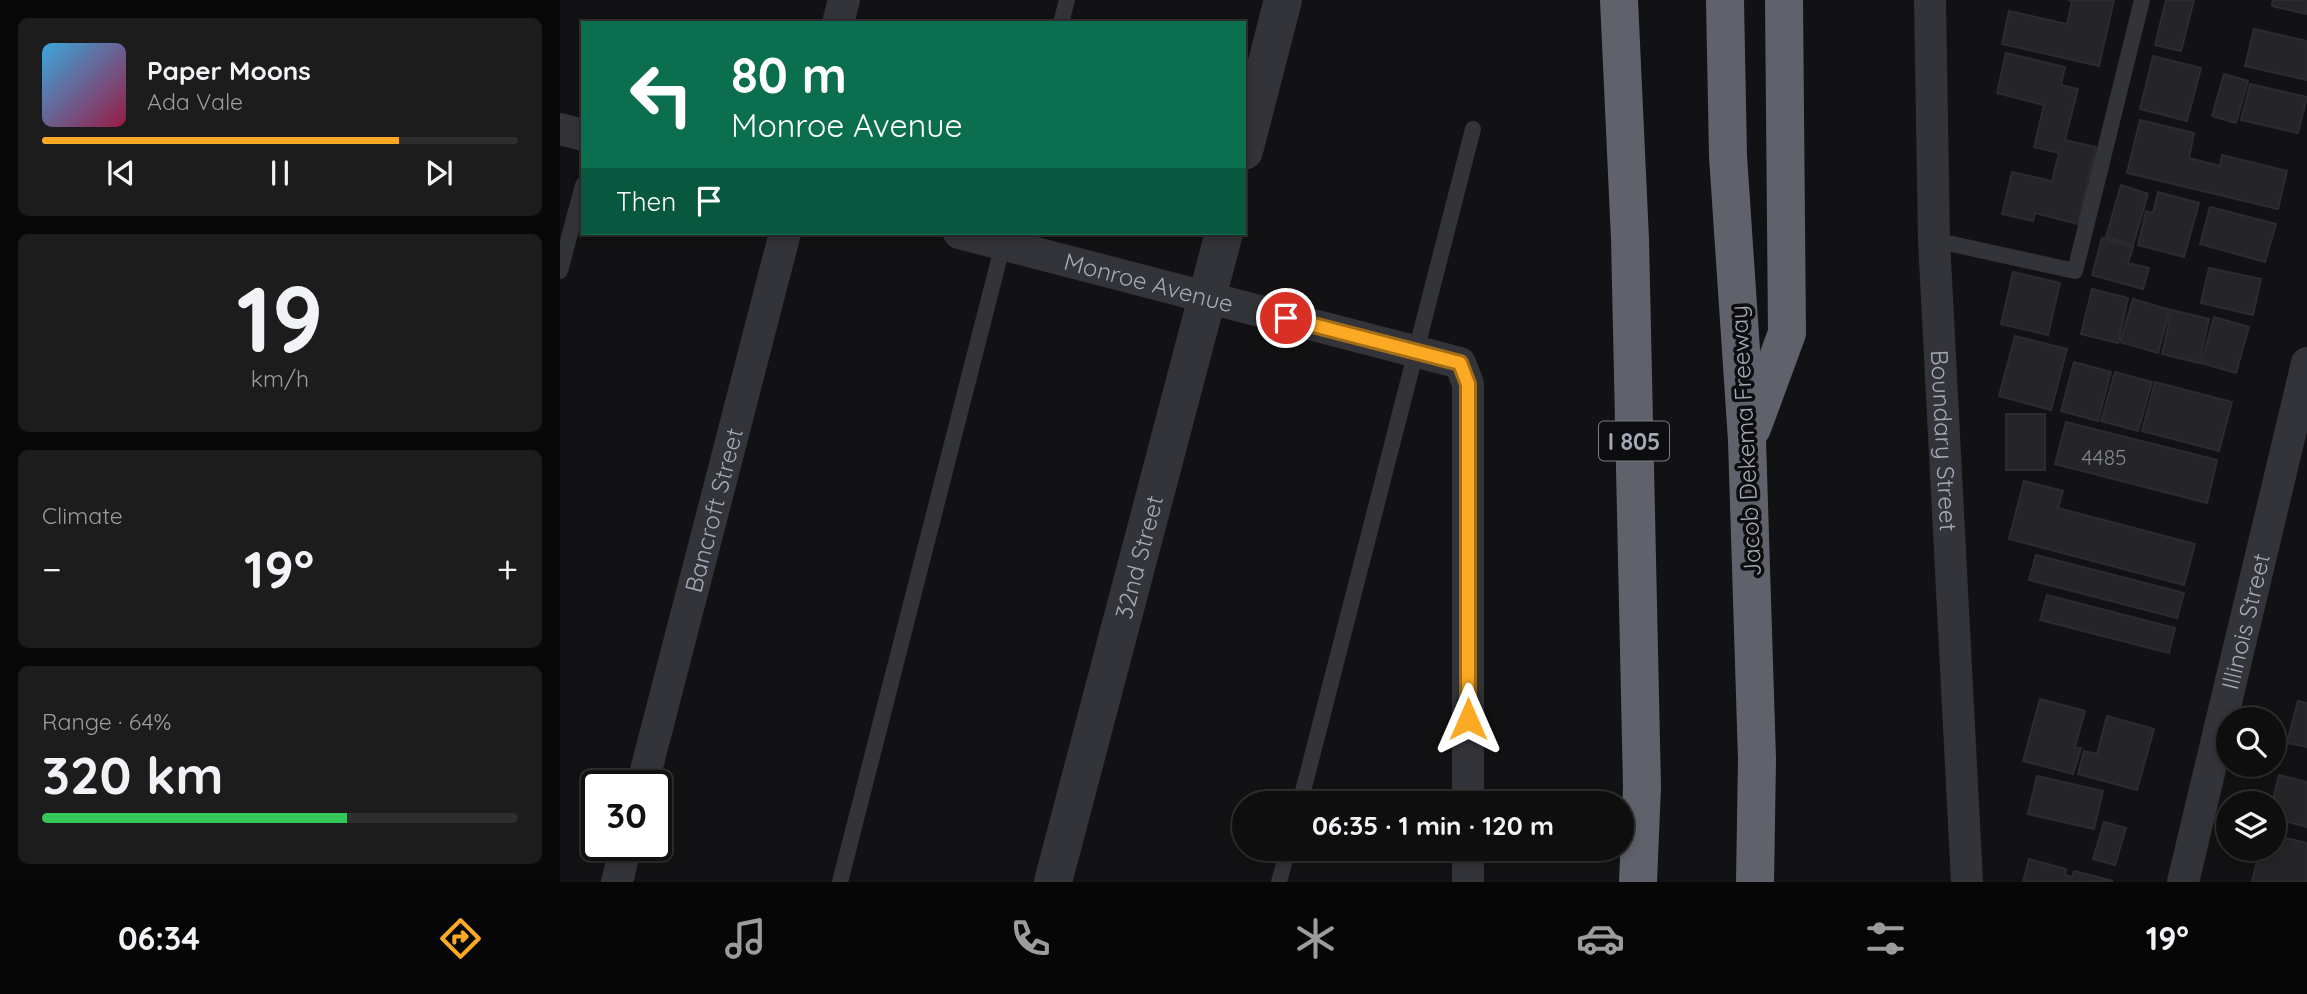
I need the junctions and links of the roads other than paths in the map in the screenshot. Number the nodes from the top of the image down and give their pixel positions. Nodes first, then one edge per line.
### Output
1 (844, 0) edge
2 (1067, 0) edge
3 (1283, 0) edge
4 (1619, 0) edge
5 (1726, 0) edge
6 (1784, 0) edge
7 (1930, 0) edge
8 (2142, 0) edge
9 (839, 21) edge
10 (1062, 21) edge
11 (560, 129) edge
12 (1473, 129) dead end
13 (581, 134) edge
14 (1246, 143) edge
15 (581, 192) edge
16 (784, 235) edge
17 (973, 235) edge
18 (1223, 235) edge
19 (1004, 239) edge
20 (1934, 240) junction
21 (560, 271) edge
22 (1207, 297) junction
23 (1418, 352) junction
24 (2307, 363) edge
25 (1747, 440) junction
26 (646, 770) edge
27 (1303, 791) edge
28 (1468, 791) edge
29 (622, 861) edge
30 (1285, 861) edge
31 (1468, 861) edge
32 (617, 882) edge
33 (840, 882) edge
34 (1054, 882) edge
35 (1279, 882) edge
36 (1468, 882) edge
37 (1638, 882) edge
38 (1755, 882) edge
39 (1966, 882) edge
40 (2183, 882) edge

1 - 9 street
2 - 10 lane
3 - 14 street
4 - 37 highway, I 805
5 - 25 highway, Jacob Dekema Freeway
6 - 25 highway
7 - 20 street, Boundary Street
8 - 20 lane
11 - 13 street
12 - 23 lane
15 - 21 lane
16 - 26 street, Bancroft Street
17 - 19 street, Monroe Avenue
18 - 22 street, 32nd Street
19 - 22 street, Monroe Avenue
19 - 33 lane
20 - 39 street, Boundary Street
22 - 23 street, Monroe Avenue
22 - 34 street, 32nd Street
23 - 27 lane
23 - 28 street, Monroe Avenue
24 - 40 street, Illinois Street
25 - 38 highway, Jacob Dekema Freeway
29 - 32 street
30 - 35 lane
31 - 36 street

